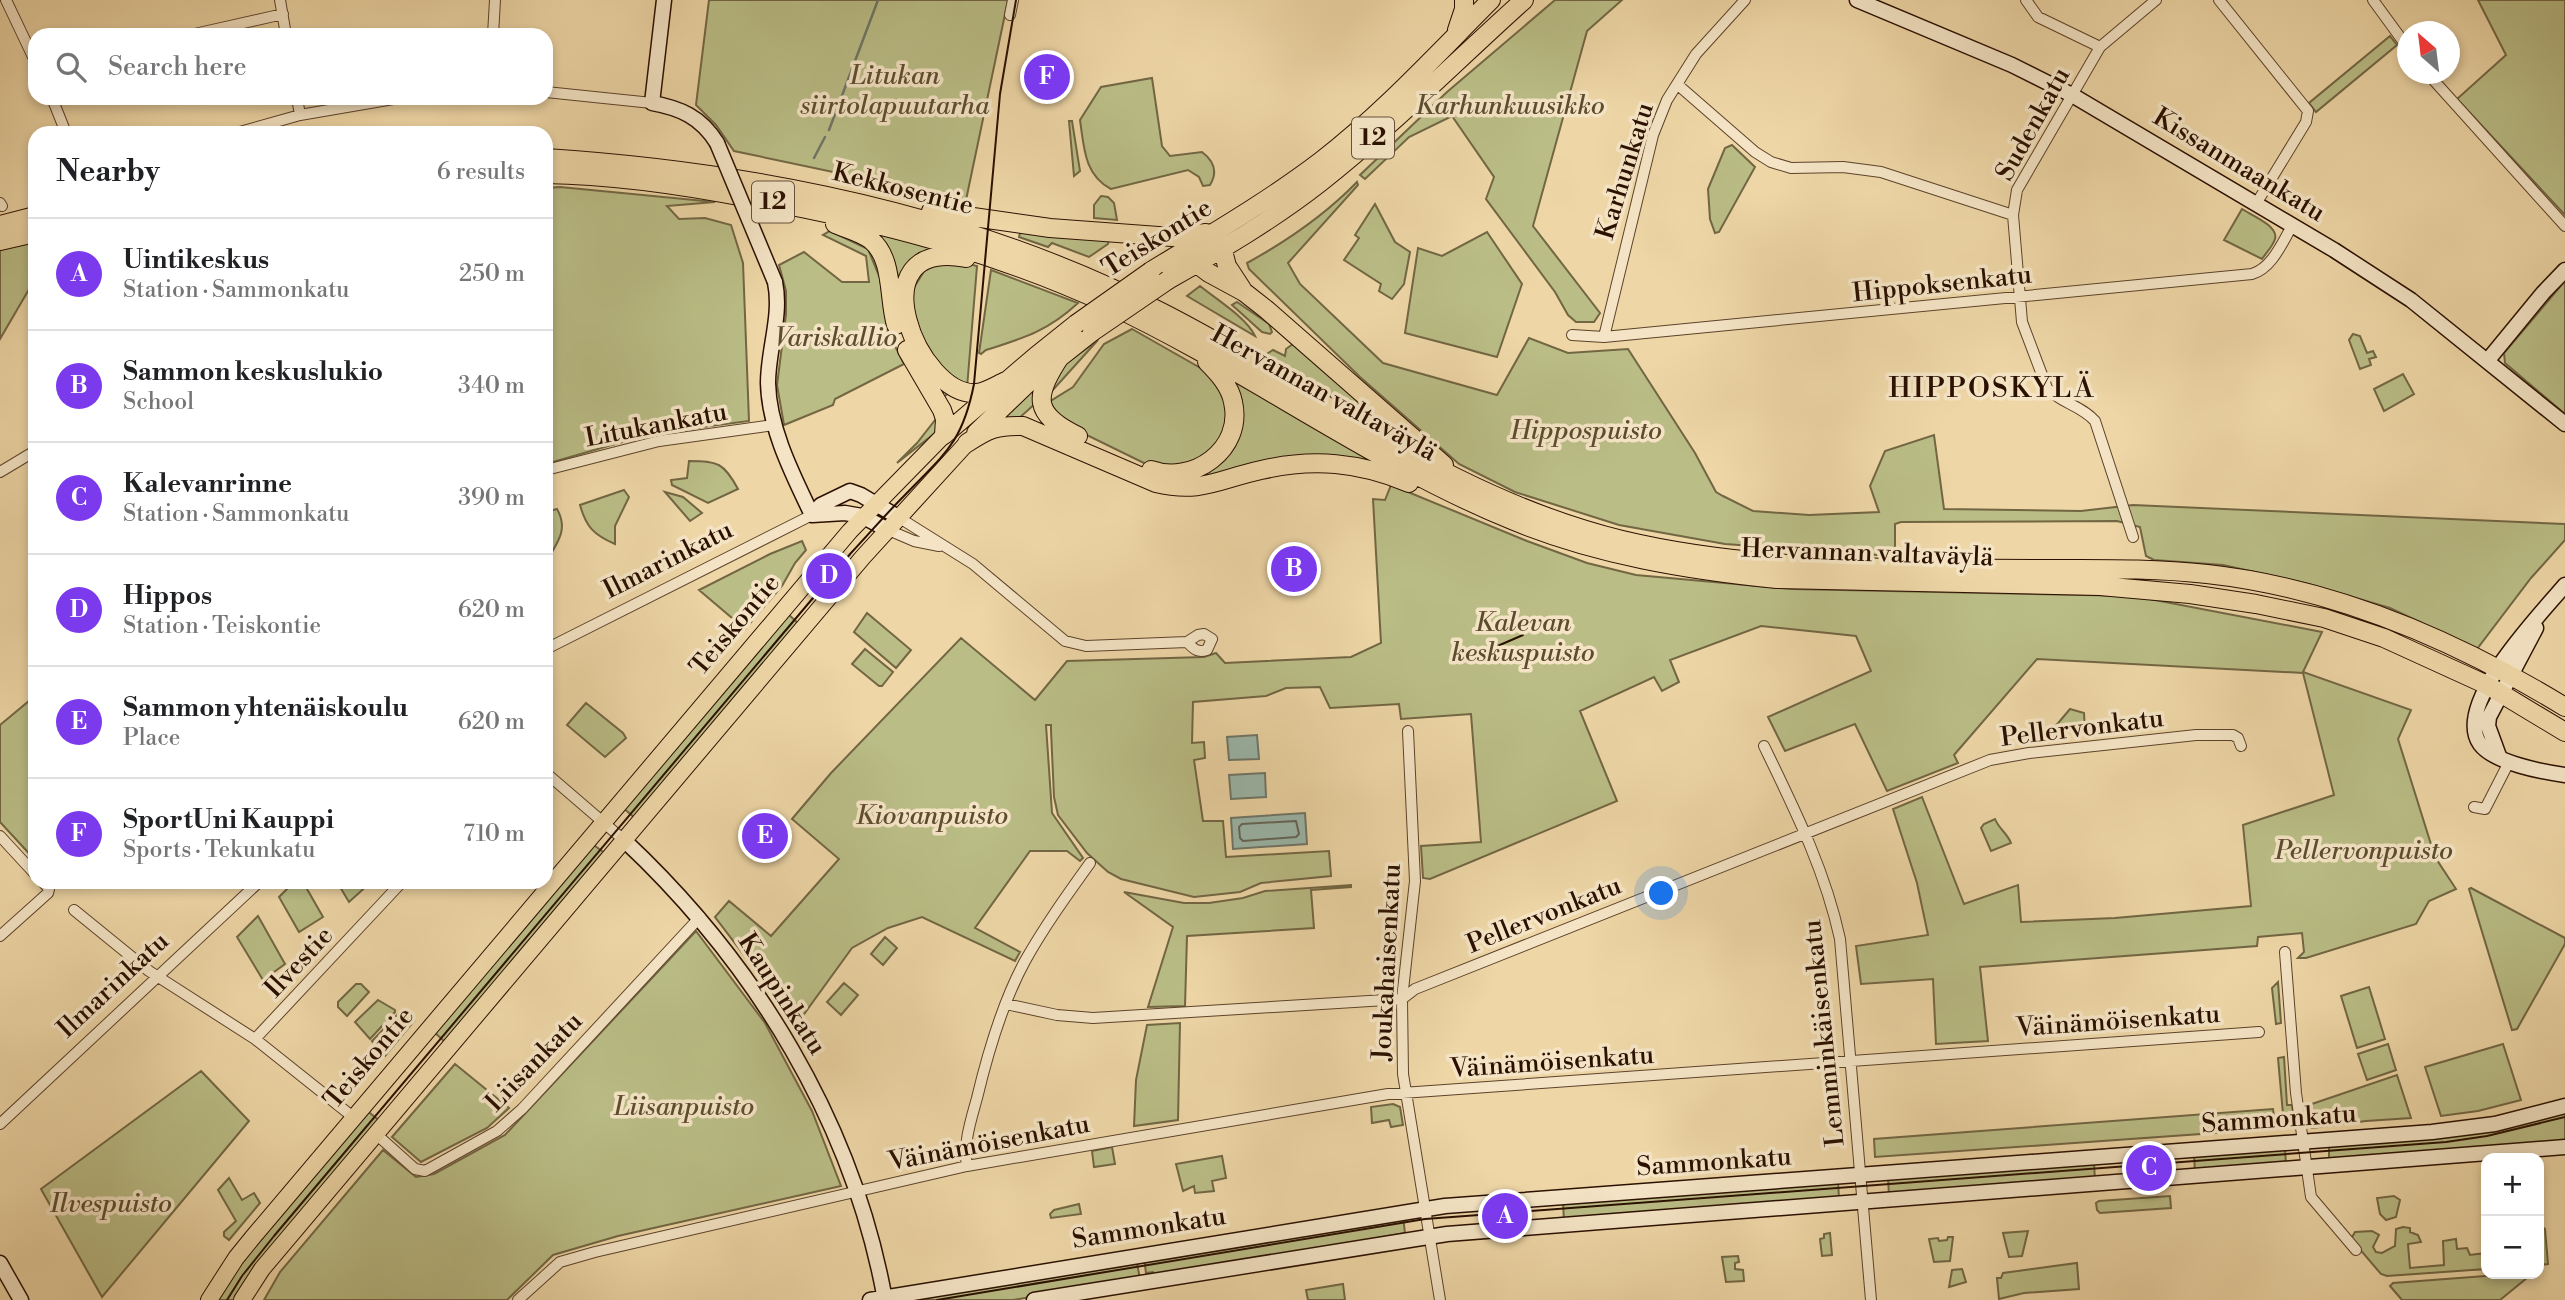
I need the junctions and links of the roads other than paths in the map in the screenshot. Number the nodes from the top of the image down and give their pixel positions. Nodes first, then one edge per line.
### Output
1 (6, 0) edge
2 (280, 0) edge
3 (495, 0) edge
4 (664, 0) edge
5 (1013, 0) edge
6 (1464, 0) edge
7 (1491, 0) edge
8 (1745, 0) edge
9 (1857, 0) edge
10 (2026, 0) edge
11 (2156, 0) edge
12 (2219, 0) edge
13 (2373, 0) edge
14 (1513, 4) edge
15 (283, 14) junction
16 (1010, 15) dead end
17 (221, 28) edge
18 (285, 28) edge
19 (493, 28) edge
20 (2397, 34) edge
21 (1455, 36) junction
22 (28, 46) edge
23 (2100, 47) junction
24 (2437, 84) edge
25 (1678, 85) junction
26 (553, 93) edge
27 (2072, 95) junction
28 (652, 103) junction
29 (55, 105) edge
30 (298, 105) edge
31 (358, 105) edge
32 (300, 115) junction
33 (63, 126) edge
34 (261, 126) edge
35 (553, 159) edge
36 (553, 174) edge
37 (834, 198) junction
38 (2256, 204) junction
39 (814, 211) junction
40 (2013, 215) junction
41 (28, 218) edge
42 (0, 225) edge
43 (2292, 226) junction
44 (2565, 226) edge
45 (28, 235) edge
46 (1218, 240) junction
47 (0, 241) edge
48 (1176, 244) junction
49 (995, 258) junction
50 (1195, 263) junction
51 (2565, 270) edge
52 (1171, 278) junction
53 (1244, 292) junction
54 (2020, 297) junction
55 (1084, 328) junction
56 (1572, 335) dead end
57 (1604, 337) junction
58 (1189, 346) junction
59 (1226, 348) joint
60 (1060, 357) junction
61 (2488, 360) junction
62 (1006, 381) junction
63 (2565, 424) edge
64 (774, 425) junction
65 (944, 435) junction
66 (967, 443) junction
67 (28, 455) edge
68 (553, 468) edge
69 (0, 472) edge
70 (1457, 487) junction
71 (876, 502) junction
72 (812, 515) junction
73 (862, 516) junction
74 (898, 517) junction
75 (886, 529) junction
76 (2133, 537) dead end
77 (943, 547) junction
78 (2565, 585) edge
79 (1187, 642) dead end
80 (553, 645) edge
81 (2504, 673) junction
82 (2494, 689) junction
83 (2565, 708) edge
84 (1408, 731) dead end
85 (2565, 732) edge
86 (1764, 746) dead end
87 (2241, 746) dead end
88 (2504, 759) junction
89 (2565, 775) edge
90 (553, 779) edge
91 (2474, 807) dead end
92 (604, 821) junction
93 (1806, 834) junction
94 (0, 836) edge
95 (625, 841) junction
96 (1090, 863) dead end
97 (28, 866) edge
98 (553, 881) edge
99 (46, 889) edge
100 (251, 889) edge
101 (395, 889) edge
102 (546, 889) edge
103 (74, 910) dead end
104 (700, 917) junction
105 (0, 936) edge
106 (2285, 952) dead end
107 (158, 976) junction
108 (1402, 999) junction
109 (1006, 1004) junction
110 (2259, 1032) dead end
111 (255, 1040) junction
112 (1851, 1060) junction
113 (1406, 1094) junction
114 (2565, 1106) edge
115 (353, 1117) junction
116 (0, 1124) edge
117 (376, 1134) junction
118 (2304, 1142) junction
119 (2565, 1147) edge
120 (2307, 1163) junction
121 (967, 1166) junction
122 (1861, 1176) junction
123 (856, 1192) junction
124 (1864, 1202) junction
125 (1424, 1209) junction
126 (1429, 1236) junction
127 (2356, 1250) dead end
128 (0, 1264) edge
129 (880, 1299) edge
130 (21, 1300) edge
131 (209, 1300) edge
132 (242, 1300) edge
133 (518, 1300) edge
134 (1034, 1300) edge
135 (1440, 1300) edge
136 (1871, 1300) edge

1 - 22 street
2 - 15 street
3 - 19 street
4 - 28 main road
5 - 16 street
6 - 21 highway
7 - 14 main road
7 - 21 highway, Teiskontie / 12
8 - 25 street, Karhunkatu
9 - 27 main road, Kissanmaankatu
10 - 23 street
11 - 23 street, Sudenkatu
12 - 38 street
13 - 20 street
14 - 46 highway, Teiskontie / 12
15 - 17 street
15 - 18 street
21 - 46 highway, Teiskontie / 12
23 - 27 street, Sudenkatu
24 - 44 street
25 - 40 street
25 - 57 street, Karhunkatu
26 - 28 street
27 - 38 main road, Kissanmaankatu
27 - 40 street, Sudenkatu
28 - 64 main road, bridge
29 - 33 street
30 - 32 street
31 - 32 street
32 - 34 street
35 - 37 highway, Kekkosentie / 12
36 - 39 highway, Kekkosentie / 12
37 - 48 highway, 12
37 - 59 highway, Kekkosentie / 12
38 - 43 main road, Kissanmaankatu
39 - 49 highway, Kekkosentie / 12
39 - 65 highway
40 - 54 street, Sudenkatu
41 - 42 highway
43 - 54 street, Hippoksenkatu
43 - 61 main road, Kissanmaankatu
45 - 47 highway
46 - 48 highway, 12
46 - 50 highway, Teiskontie / 12
46 - 53 highway
48 - 50 highway
48 - 52 highway
48 - 55 highway, Teiskontie / 12, bridge
49 - 58 highway, Kekkosentie / 12
49 - 62 highway
50 - 52 highway, Teiskontie / 12
50 - 53 highway
51 - 61 main road
52 - 55 highway, Teiskontie / 12, bridge
53 - 70 highway
54 - 57 street, Hippoksenkatu
54 - 76 street, Sudenkatu
55 - 60 highway, Teiskontie / 12
55 - 62 highway, Teiskontie / 12
56 - 57 street, Hippoksenkatu
58 - 60 highway, 12
58 - 70 highway, Hervannan valtaväylä
59 - 70 highway, Hervannan valtaväylä
60 - 66 highway, Teiskontie / 12
61 - 63 main road, Kissanmaankatu
62 - 65 highway, Teiskontie / 12
64 - 68 street, Litukankatu
64 - 72 main road
65 - 71 main road, Teiskontie
66 - 70 highway
66 - 74 main road, Teiskontie
67 - 69 street
70 - 81 highway, Hervannan valtaväylä
70 - 82 highway, Hervannan valtaväylä
71 - 72 main road, Ilmarinkatu
71 - 73 main road, Teiskontie
71 - 74 main road
72 - 73 main road, Ilmarinkatu
72 - 80 street, Ilmarinkatu
73 - 75 main road
73 - 92 main road, Teiskontie
74 - 75 main road, Teiskontie
74 - 77 street
75 - 77 street
75 - 95 main road, Teiskontie
77 - 79 street
78 - 81 main road
81 - 82 main road
81 - 83 highway, Hervannan valtaväylä
82 - 85 highway, Hervannan valtaväylä
82 - 88 main road
84 - 108 street, Joukahaisenkatu
86 - 93 street, Lemminkäisenkatu
87 - 93 street, Pellervonkatu
88 - 89 main road
88 - 91 street
90 - 92 street, Kaupinkatu
92 - 95 street, Kaupinkatu
92 - 98 main road, Teiskontie
93 - 108 street, Pellervonkatu
93 - 112 street, Lemminkäisenkatu
94 - 97 street
95 - 104 main road, Kaupinkatu
95 - 117 main road, Teiskontie
96 - 109 street
99 - 105 street
100 - 107 street, Ilmarinkatu
101 - 111 street, Ilvestie
102 - 115 main road, Teiskontie
103 - 107 street
104 - 117 street, Liisankatu
104 - 123 main road, Kaupinkatu
106 - 118 street
107 - 111 street
107 - 116 street, Ilmarinkatu
108 - 109 street, Pellervonkatu
108 - 113 street, Joukahaisenkatu
109 - 121 street
110 - 112 street, Väinämöisenkatu
111 - 115 street
112 - 113 street, Väinämöisenkatu
112 - 122 street, Lemminkäisenkatu
113 - 121 street, Väinämöisenkatu
113 - 125 street, Joukahaisenkatu
114 - 118 main road, Sammonkatu
115 - 131 main road, Teiskontie
117 - 132 main road, Teiskontie
118 - 120 street
118 - 122 main road, Sammonkatu
119 - 120 main road, Sammonkatu
120 - 124 main road, Sammonkatu
120 - 127 street
121 - 123 street, Väinämöisenkatu
122 - 124 street, Lemminkäisenkatu
122 - 125 main road, Sammonkatu
123 - 129 main road, Kaupinkatu
123 - 133 street
124 - 126 main road, Sammonkatu
124 - 136 street, Lemminkäisenkatu
125 - 126 street, Joukahaisenkatu
125 - 129 main road, Sammonkatu
126 - 134 main road, Sammonkatu
126 - 135 street, Joukahaisenkatu
128 - 130 main road

